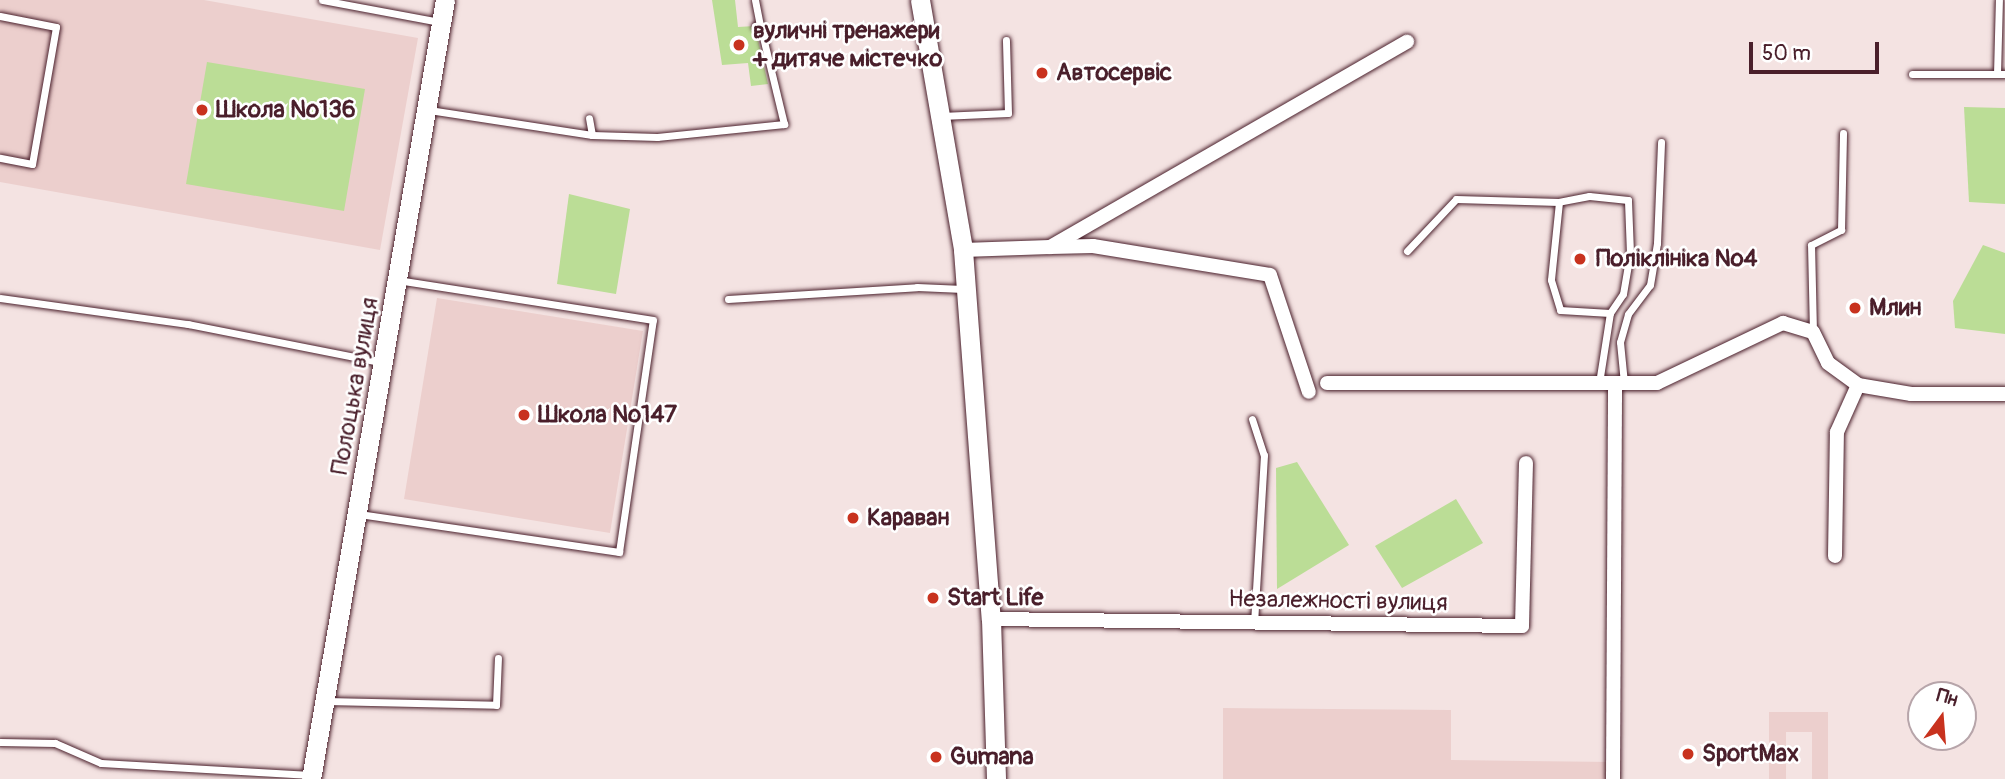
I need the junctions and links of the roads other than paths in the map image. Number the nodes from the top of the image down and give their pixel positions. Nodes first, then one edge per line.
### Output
1 (322, 0) edge
2 (445, 0) edge
3 (755, 0) edge
4 (920, 0) edge
5 (1999, 0) edge
6 (0, 16) edge
7 (442, 23) junction
8 (1006, 40) dead end
9 (1407, 42) dead end
10 (1912, 74) dead end
11 (2001, 74) edge
12 (428, 110) junction
13 (940, 116) junction
14 (589, 118) dead end
15 (1843, 133) dead end
16 (592, 135) junction
17 (1661, 142) dead end
18 (0, 158) edge
19 (1559, 202) junction
20 (1050, 247) junction
21 (963, 250) junction
22 (1408, 251) dead end
23 (398, 279) junction
24 (967, 289) junction
25 (0, 298) edge
26 (728, 299) dead end
27 (1610, 313) junction
28 (1813, 332) junction
29 (384, 363) junction
30 (1327, 383) dead end
31 (1599, 383) junction
32 (1620, 383) junction
33 (1858, 384) junction
34 (1309, 392) dead end
35 (2005, 394) edge
36 (1252, 419) dead end
37 (1526, 463) dead end
38 (359, 514) junction
39 (1835, 556) dead end
40 (991, 618) junction
41 (1254, 623) junction
42 (498, 658) dead end
43 (326, 701) junction
44 (0, 742) edge
45 (311, 777) edge
46 (996, 779) edge
47 (1613, 779) edge

1 - 7 lane
2 - 7 street, Полоцька вулиця
3 - 16 lane
4 - 13 street
5 - 11 lane
6 - 18 lane
7 - 12 street, Полоцька вулиця
8 - 13 lane
9 - 20 street
10 - 11 lane
12 - 16 lane
12 - 23 street, Полоцька вулиця
13 - 21 street
14 - 16 lane
15 - 28 lane
17 - 32 lane
19 - 22 lane
19 - 27 lane
19 - 27 lane
20 - 21 street
20 - 34 street
21 - 24 street
23 - 29 street, Полоцька вулиця
23 - 38 lane
24 - 26 lane
24 - 40 street
25 - 29 lane
27 - 31 lane
28 - 32 street
28 - 33 street
29 - 38 street, Полоцька вулиця
30 - 31 street
31 - 32 street
32 - 47 street
33 - 35 street
33 - 39 street
36 - 41 lane
37 - 41 street, Незалежності вулиця
38 - 43 street, Полоцька вулиця
40 - 41 street, Незалежності вулиця
40 - 46 street
42 - 43 lane
43 - 45 street, Полоцька вулиця
44 - 45 lane

